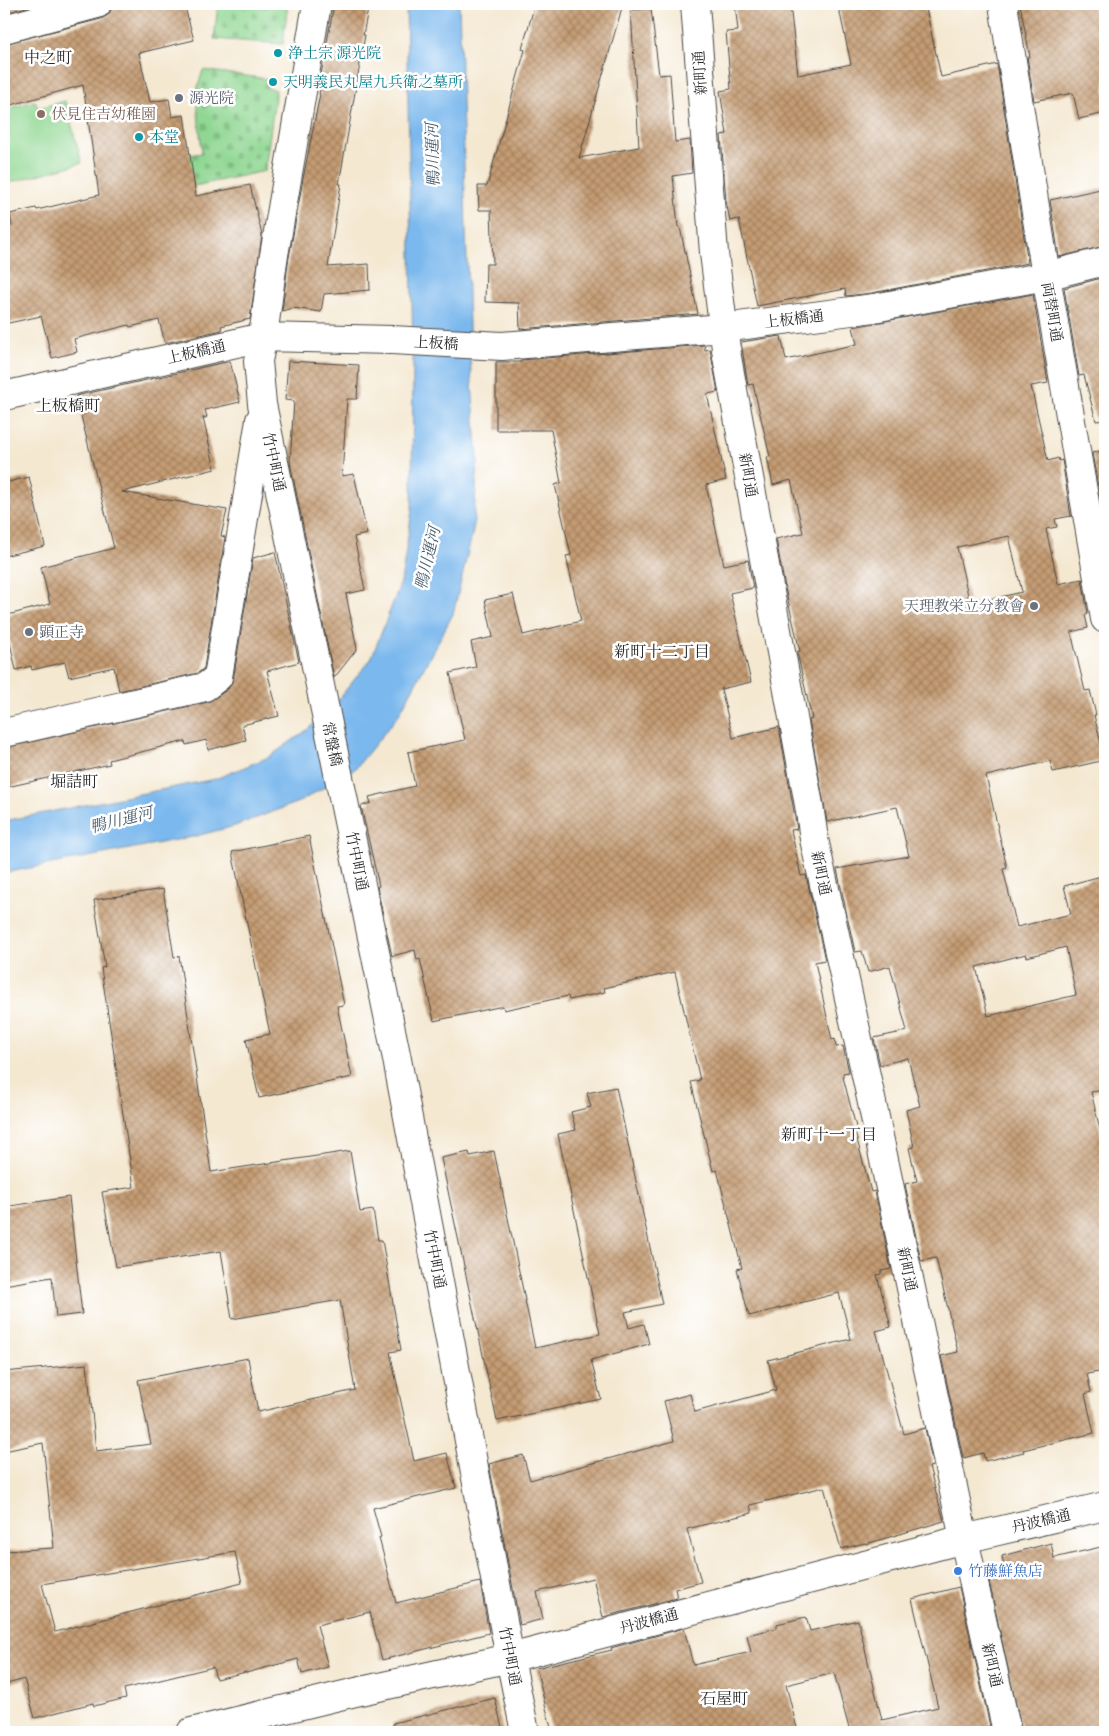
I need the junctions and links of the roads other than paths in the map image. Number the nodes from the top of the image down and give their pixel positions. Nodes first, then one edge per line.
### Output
1 (97, 4) edge
2 (317, 4) edge
3 (695, 4) edge
4 (1003, 4) edge
5 (4, 29) edge
6 (1105, 261) edge
7 (1046, 276) junction
8 (723, 328) junction
9 (263, 337) junction
10 (392, 340) joint
11 (480, 345) joint
12 (4, 396) edge
13 (262, 404) junction
14 (1105, 619) edge
15 (324, 704) joint
16 (4, 733) edge
17 (341, 785) joint
18 (1105, 1506) edge
19 (964, 1539) junction
20 (510, 1658) junction
21 (191, 1732) edge
22 (525, 1732) edge
23 (1007, 1732) edge

1 - 5 street
2 - 9 street, 竹中町通
3 - 8 street, 新町通
4 - 7 street, 両替町通
6 - 7 street, 上板橋通
7 - 8 street, 上板橋通
7 - 14 street, 両替町通
8 - 11 street, 上板橋通
8 - 19 street, 新町通
9 - 10 street, 上板橋通
9 - 12 street, 上板橋通
9 - 13 street, 竹中町通
10 - 11 street, 上板橋
13 - 15 street, 竹中町通
13 - 16 street
15 - 17 street, 常盤橋
17 - 20 street, 竹中町通
18 - 19 street, 丹波橋通
19 - 20 street, 丹波橋通
19 - 23 street, 新町通
20 - 21 street, 丹波橋通
20 - 22 street, 竹中町通

